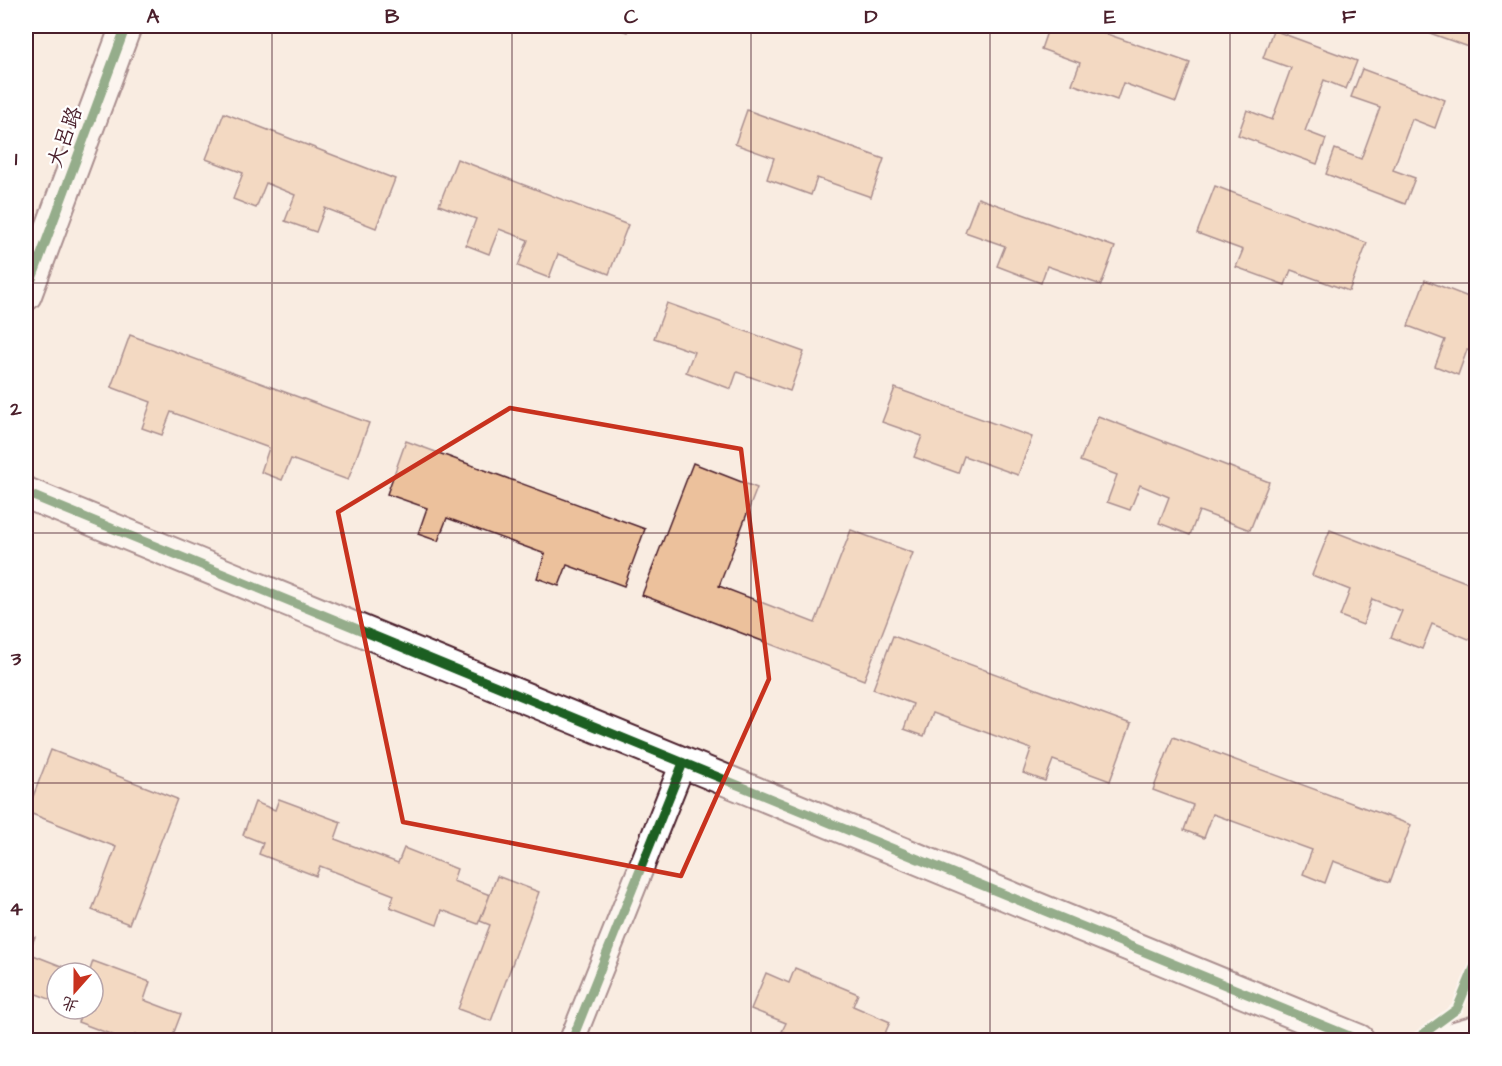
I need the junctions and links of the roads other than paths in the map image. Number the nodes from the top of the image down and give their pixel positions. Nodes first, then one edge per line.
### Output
1 (126, 26) edge
2 (26, 295) edge
3 (26, 493) edge
4 (683, 763) junction
5 (1476, 1031) edge
6 (572, 1041) edge
7 (1359, 1041) edge
8 (1445, 1041) edge

1 - 2 street, 大吕路
3 - 4 street
4 - 6 street
4 - 7 street
5 - 8 street

